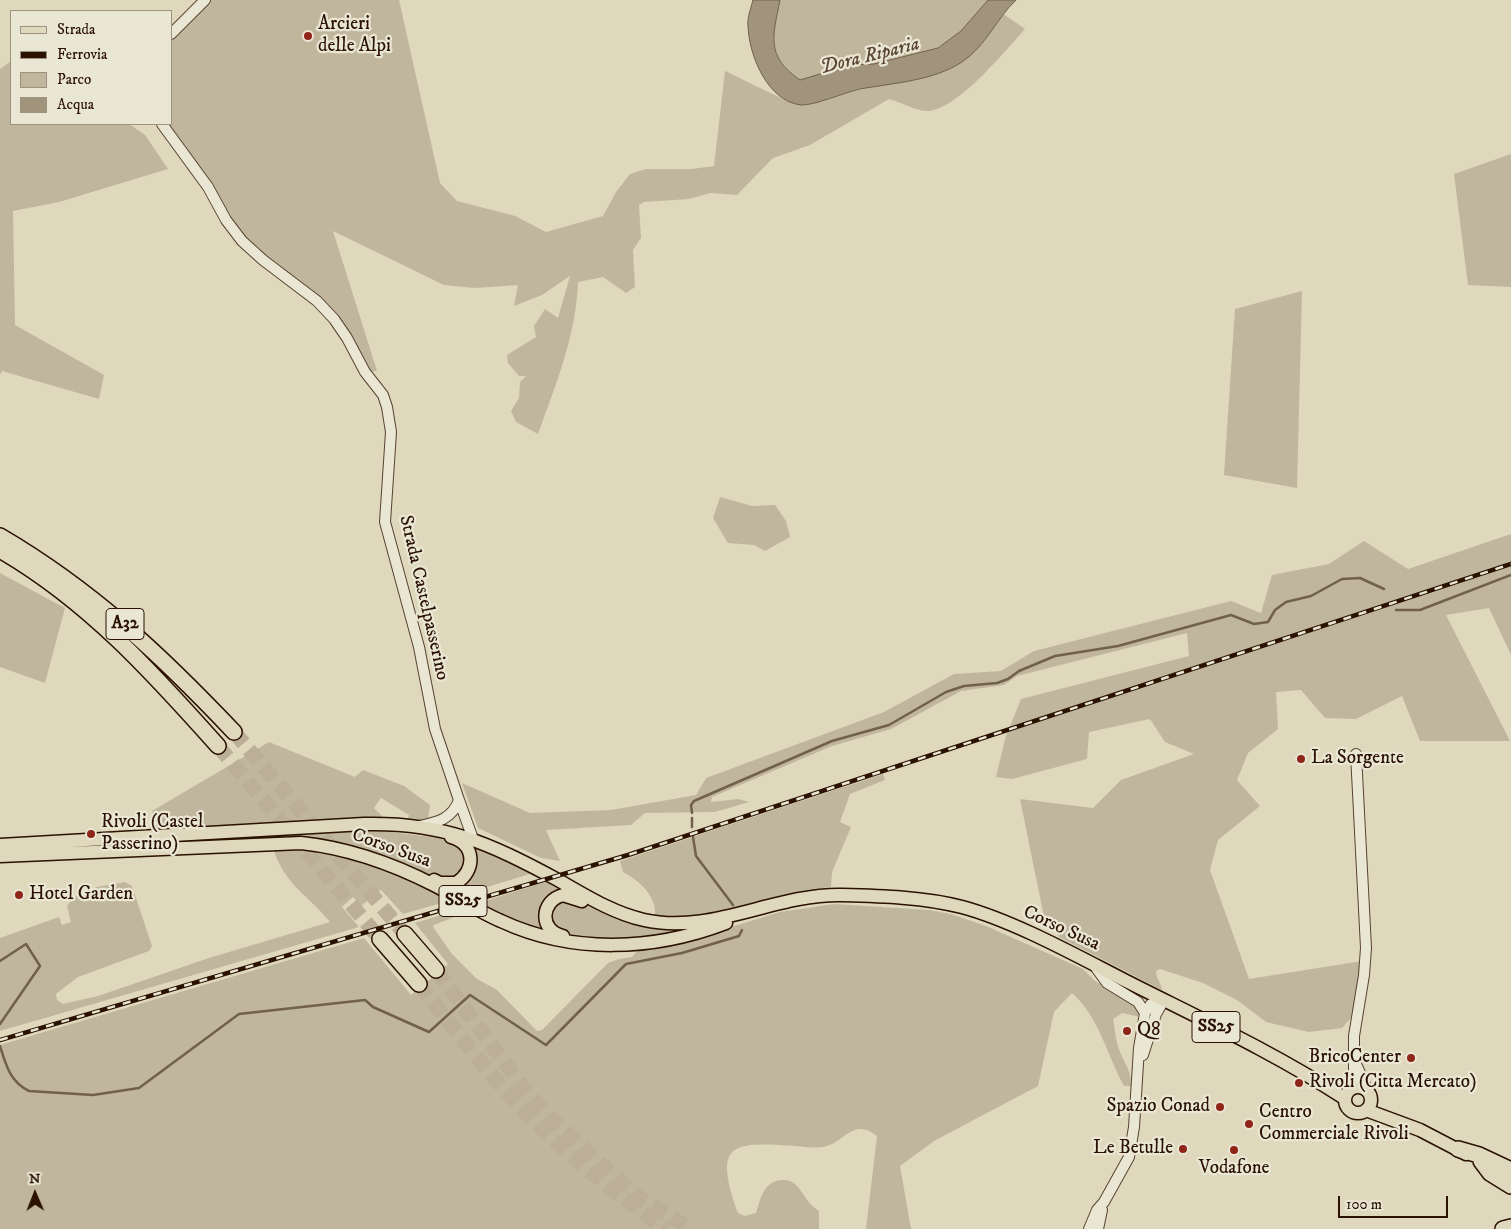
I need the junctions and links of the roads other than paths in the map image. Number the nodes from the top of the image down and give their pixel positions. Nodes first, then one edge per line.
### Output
1 (205, 0) edge
2 (172, 33) edge
3 (163, 125) edge
4 (0, 536) edge
5 (0, 550) edge
6 (234, 732) tunnel mouth
7 (218, 746) tunnel mouth
8 (1356, 754) dead end
9 (459, 800) junction
10 (420, 826) junction
11 (473, 839) junction
12 (0, 845) edge
13 (0, 856) edge
14 (387, 864) junction
15 (780, 903) junction
16 (631, 916) junction
17 (405, 934) tunnel mouth
18 (380, 939) tunnel mouth
19 (610, 946) junction
20 (1093, 964) junction
21 (436, 970) tunnel mouth
22 (419, 984) tunnel mouth
23 (1164, 1000) junction
24 (1145, 1013) junction
25 (1139, 1060) junction
26 (1355, 1062) junction
27 (1349, 1091) junction
28 (1368, 1100) junction
29 (1458, 1149) junction
30 (1481, 1161) junction
31 (1511, 1170) edge
32 (1511, 1176) edge
33 (1511, 1186) edge
34 (1104, 1202) junction
35 (1511, 1227) edge
36 (1090, 1229) edge
37 (1098, 1229) edge
38 (1503, 1229) edge

1 - 2 street
3 - 9 street, Strada Castelpasserino
4 - 6 highway, A32
5 - 7 highway, A32
8 - 26 street
9 - 10 street
9 - 11 street, Strada Castelpasserino
10 - 11 main road, Corso Susa / SS25
10 - 12 main road, Corso Susa / SS25
10 - 14 main road
11 - 16 main road, Corso Susa / SS25
13 - 14 main road, Corso Susa / SS25
14 - 19 main road, Corso Susa / SS25
15 - 16 main road, Corso Susa / SS25
15 - 19 main road, Corso Susa / SS25
15 - 20 main road, Corso Susa / SS25
16 - 19 main road
17 - 21 highway
18 - 22 highway
20 - 23 main road, Corso Susa / SS25
20 - 24 street
23 - 24 street
23 - 25 street
23 - 27 main road, Corso Susa / SS25
24 - 25 street
25 - 34 street
26 - 27 street
26 - 28 street
27 - 28 main road, SS25
27 - 28 main road, SS25
28 - 29 main road, SS25
29 - 30 main road, SS25
29 - 31 highway
30 - 32 main road, SS25
30 - 33 highway
34 - 36 street
34 - 37 street
35 - 38 highway

